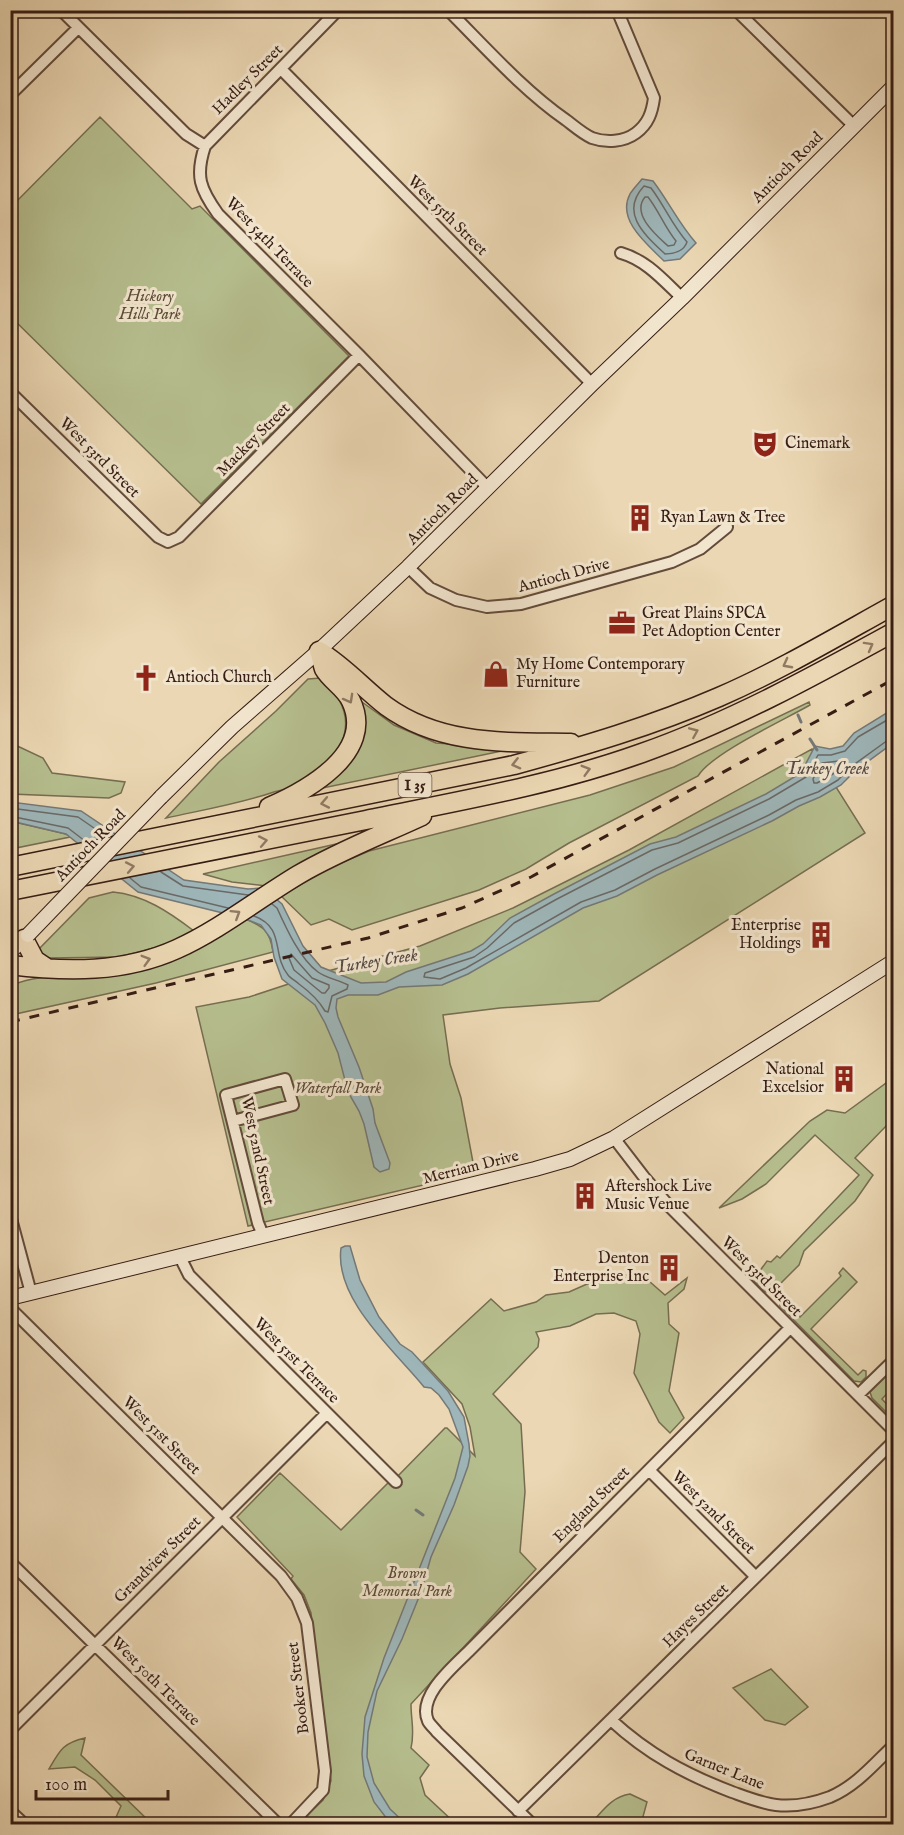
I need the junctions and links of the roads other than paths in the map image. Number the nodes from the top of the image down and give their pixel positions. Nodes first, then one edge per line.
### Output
1 (61, 10) edge
2 (338, 10) edge
3 (448, 10) edge
4 (617, 10) edge
5 (736, 10) edge
6 (78, 28) junction
7 (281, 69) junction
8 (894, 86) edge
9 (10, 95) edge
10 (854, 126) junction
11 (205, 146) junction
12 (621, 252) dead end
13 (682, 298) junction
14 (359, 356) junction
15 (592, 384) junction
16 (10, 392) edge
17 (488, 488) junction
18 (727, 527) dead end
19 (168, 542) joint
20 (408, 567) junction
21 (894, 605) edge
22 (894, 632) edge
23 (319, 651) junction
24 (593, 744) junction
25 (448, 803) junction
26 (236, 820) junction
27 (10, 867) edge
28 (10, 891) edge
29 (26, 937) junction
30 (10, 952) edge
31 (894, 961) edge
32 (10, 965) edge
33 (47, 968) junction
34 (233, 1121) junction
35 (614, 1138) junction
36 (10, 1215) edge
37 (263, 1235) junction
38 (180, 1257) junction
39 (32, 1293) junction
40 (10, 1298) edge
41 (10, 1308) edge
42 (790, 1328) junction
43 (894, 1360) edge
44 (858, 1395) junction
45 (327, 1413) junction
46 (894, 1431) edge
47 (894, 1441) edge
48 (648, 1470) junction
49 (396, 1482) dead end
50 (221, 1518) junction
51 (10, 1562) edge
52 (756, 1577) junction
53 (289, 1586) joint
54 (95, 1644) junction
55 (611, 1720) junction
56 (10, 1730) edge
57 (894, 1745) edge
58 (10, 1811) edge
59 (518, 1811) junction
60 (24, 1824) edge
61 (278, 1824) edge
62 (291, 1824) edge
63 (532, 1824) edge

1 - 6 street
2 - 7 street, Hadley Street
3 - 4 street
5 - 10 street
6 - 9 street
6 - 11 street
7 - 11 street, Hadley Street
7 - 15 street, West 55th Street
8 - 10 main road, Antioch Road
10 - 13 main road, Antioch Road
11 - 14 street, West 54th Terrace
12 - 13 street
13 - 15 main road, Antioch Road
14 - 17 street, West 54th Terrace
14 - 19 street, Mackey Street
15 - 17 main road, Antioch Road
16 - 19 street, West 53rd Street
17 - 20 main road, Antioch Road
18 - 20 street, Antioch Drive
20 - 23 main road, Antioch Road
21 -> 24 highway, I 35
25 -> 22 highway, I 35
23 - 24 highway
23 -> 26 highway
23 - 29 main road, Antioch Road, bridge
24 -> 26 highway, I 35
28 -> 25 highway, I 35, bridge
33 -> 25 highway
26 - 27 highway, I 35, bridge
29 - 30 main road, Antioch Road
29 - 33 highway
31 - 35 main road, Merriam Drive
32 - 33 highway
34 - 34 street, West 52nd Street
34 - 37 street, West 52nd Street
35 - 37 main road, Merriam Drive
35 - 42 street, West 53rd Street
36 - 39 street
37 - 38 main road, Merriam Drive
38 - 39 main road, Merriam Drive
38 - 45 street, West 51st Terrace
39 - 40 main road, Merriam Drive
41 - 50 street, West 51st Street
42 - 44 street, West 53rd Street
42 - 48 street, England Street
43 - 44 street
44 - 46 street, West 53rd Street
45 - 49 street, West 51st Terrace
45 - 50 street, Grandview Street
47 - 52 street, Hayes Street
48 - 52 street, West 52nd Street
48 - 59 street, England Street
50 - 53 street, West 51st Street
50 - 54 street, Grandview Street
51 - 54 street, West 50th Terrace
52 - 55 street, Hayes Street
53 - 62 street, Booker Street
54 - 56 street, Grandview Street
54 - 61 street, West 50th Terrace
55 - 57 street, Garner Lane
55 - 59 street, Hayes Street
58 - 60 street
59 - 63 street

